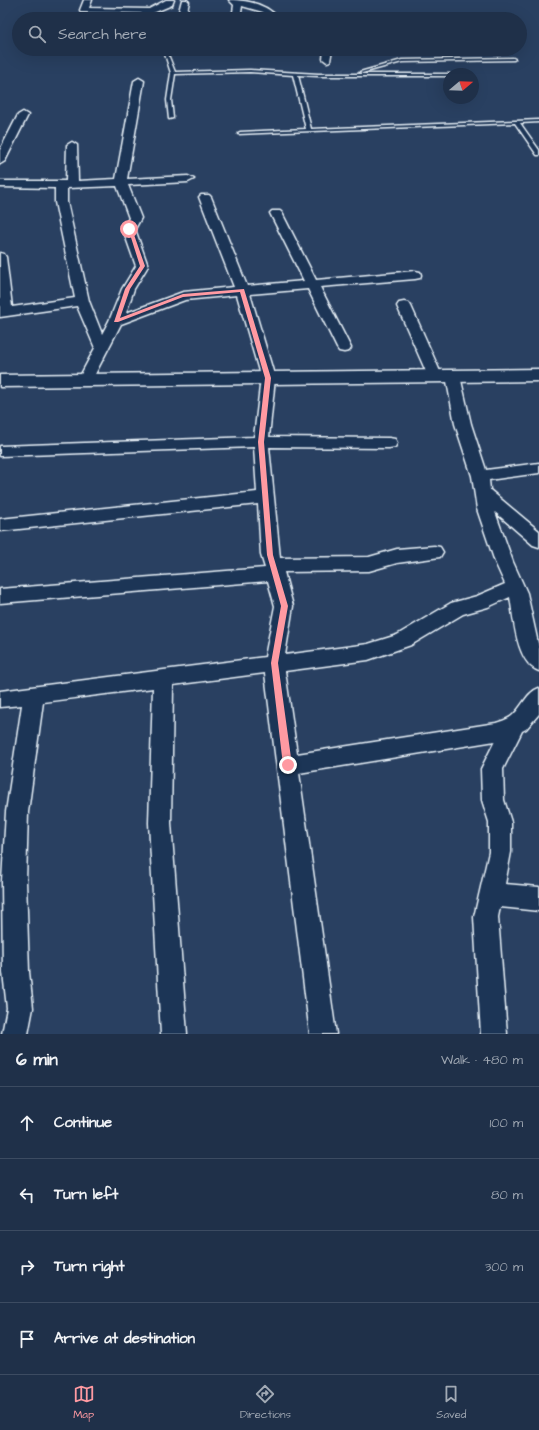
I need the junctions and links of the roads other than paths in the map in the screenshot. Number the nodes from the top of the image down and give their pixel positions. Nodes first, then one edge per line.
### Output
1 (88, 0) edge
2 (170, 0) edge
3 (233, 0) edge
4 (239, 0) edge
5 (185, 2) dead end
6 (150, 11) joint
7 (183, 12) edge
8 (237, 12) edge
9 (268, 12) edge
10 (167, 56) edge
11 (327, 56) edge
12 (327, 59) dead end
13 (513, 59) dead end
14 (173, 73) junction
15 (295, 73) junction
16 (352, 75) junction
17 (443, 75) edge
18 (139, 81) dead end
19 (23, 115) dead end
20 (171, 118) dead end
21 (539, 121) edge
22 (516, 122) junction
23 (309, 130) junction
24 (240, 133) dead end
25 (72, 145) dead end
26 (539, 154) edge
27 (0, 161) edge
28 (188, 178) dead end
29 (122, 182) junction
30 (0, 184) edge
31 (66, 184) junction
32 (205, 197) dead end
33 (276, 213) dead end
34 (0, 257) edge
35 (414, 275) dead end
36 (313, 284) junction
37 (242, 290) junction
38 (82, 301) junction
39 (404, 306) dead end
40 (3, 312) edge
41 (116, 321) junction
42 (344, 348) dead end
43 (102, 349) junction
44 (539, 375) edge
45 (444, 376) junction
46 (268, 378) junction
47 (85, 380) junction
48 (0, 381) edge
49 (261, 442) junction
50 (390, 443) dead end
51 (0, 451) edge
52 (539, 468) edge
53 (480, 476) junction
54 (483, 493) junction
55 (265, 497) junction
56 (0, 525) edge
57 (539, 541) edge
58 (434, 552) dead end
59 (274, 569) junction
60 (516, 587) junction
61 (0, 596) edge
62 (274, 663) junction
63 (539, 663) edge
64 (163, 678) junction
65 (34, 695) junction
66 (539, 696) edge
67 (0, 699) edge
68 (515, 724) junction
69 (288, 765) junction
70 (491, 894) junction
71 (539, 899) edge
72 (14, 1034) edge
73 (174, 1034) edge
74 (323, 1034) edge
75 (494, 1034) edge

1 - 6 street
2 - 6 street
3 - 8 street
4 - 9 street
5 - 7 street
10 - 14 lane
11 - 12 street
13 - 16 lane
14 - 15 lane
14 - 20 lane
15 - 16 lane
15 - 23 lane
16 - 17 lane
18 - 29 street
19 - 27 street
21 - 22 lane
22 - 23 lane
22 - 26 lane
23 - 24 lane
25 - 31 street
28 - 29 street
29 - 31 street
29 - 41 street
30 - 31 street
31 - 38 street
32 - 37 street
33 - 36 street
34 - 40 street
35 - 36 street
36 - 37 street
36 - 42 street
37 - 41 street
37 - 46 street
38 - 40 street
38 - 43 street
39 - 45 street
41 - 43 street
43 - 47 street
44 - 45 street
45 - 46 street
45 - 53 street
46 - 47 street
46 - 49 street
47 - 48 street
49 - 50 street
49 - 51 street
49 - 55 street
52 - 53 street
53 - 54 street
54 - 57 street
54 - 60 street
55 - 56 street
55 - 59 street
58 - 59 street
59 - 61 street
59 - 62 street
60 - 62 street
60 - 63 street
62 - 64 street
62 - 69 street
64 - 65 street
64 - 73 street
65 - 67 street
65 - 72 street
66 - 68 street
68 - 69 street
68 - 70 street
69 - 74 street
70 - 71 street
70 - 75 street

